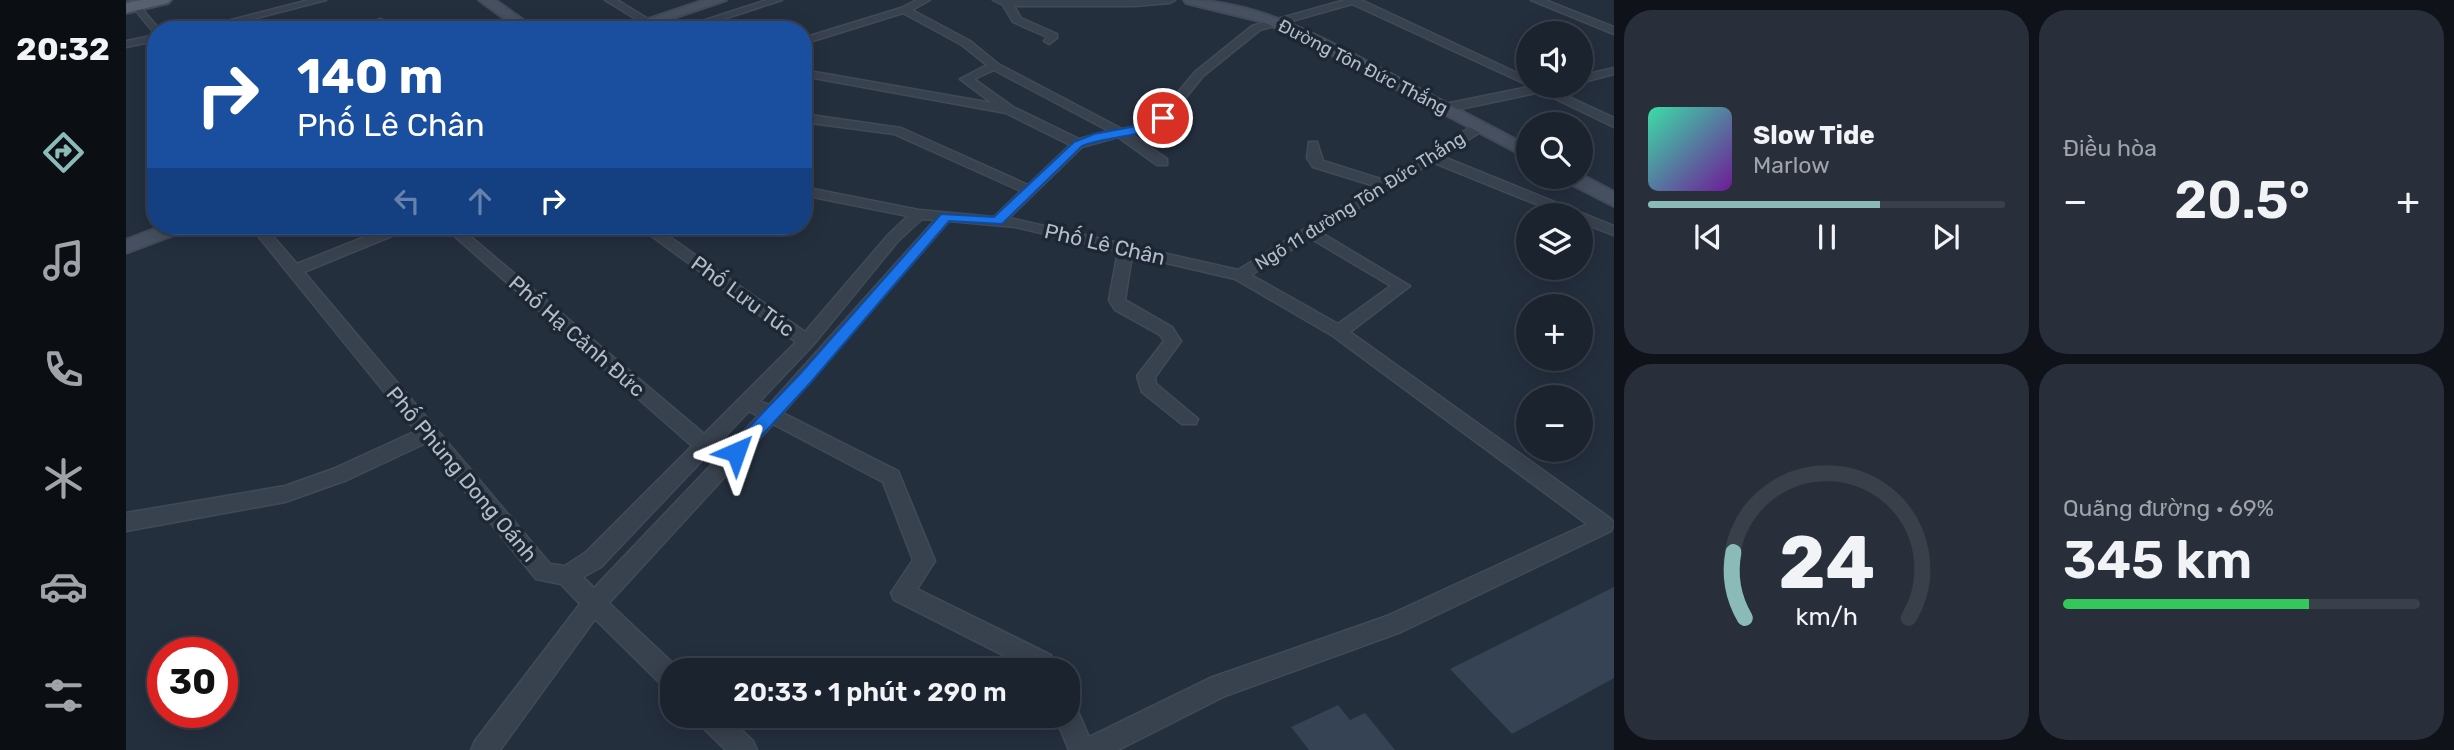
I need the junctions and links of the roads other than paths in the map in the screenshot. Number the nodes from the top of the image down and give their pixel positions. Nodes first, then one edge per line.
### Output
1 (163, 0) edge
2 (321, 0) edge
3 (486, 0) edge
4 (610, 0) edge
5 (777, 0) edge
6 (925, 0) edge
7 (1170, 0) edge
8 (1191, 0) edge
9 (1536, 0) edge
10 (716, 1) edge
11 (1002, 1) edge
12 (1355, 1) edge
13 (134, 3) edge
14 (905, 10) junction
15 (372, 12) dead end
16 (729, 20) junction
17 (148, 21) edge
18 (234, 21) edge
19 (380, 21) edge
20 (517, 21) edge
21 (646, 21) edge
22 (651, 21) edge
23 (724, 21) edge
24 (1277, 23) junction
25 (1614, 31) edge
26 (812, 38) edge
27 (147, 40) edge
28 (1049, 41) dead end
29 (126, 44) edge
30 (994, 66) junction
31 (1614, 72) edge
32 (812, 75) edge
33 (1516, 76) edge
34 (1593, 77) edge
35 (1516, 93) edge
36 (1566, 98) edge
37 (1445, 108) junction
38 (1009, 110) junction
39 (812, 119) edge
40 (1614, 122) edge
41 (1479, 127) junction
42 (1119, 132) junction
43 (1078, 144) junction
44 (1314, 145) dead end
45 (1516, 147) edge
46 (1431, 157) junction
47 (1162, 162) dead end
48 (1386, 185) junction
49 (1593, 188) edge
50 (1029, 190) junction
51 (812, 193) edge
52 (1614, 200) edge
53 (1545, 203) edge
54 (919, 214) junction
55 (946, 216) junction
56 (997, 222) junction
57 (1593, 223) edge
58 (1614, 231) edge
59 (1310, 232) junction
60 (157, 235) edge
61 (264, 235) edge
62 (382, 235) edge
63 (460, 235) edge
64 (658, 235) edge
65 (126, 247) edge
66 (1126, 249) junction
67 (294, 271) junction
68 (1240, 275) junction
69 (1339, 332) junction
70 (807, 341) junction
71 (747, 402) junction
72 (771, 415) junction
73 (1189, 419) dead end
74 (429, 433) junction
75 (705, 446) junction
76 (126, 522) edge
77 (567, 576) junction
78 (594, 603) junction
79 (1033, 658) edge
80 (660, 667) edge
81 (721, 728) edge
82 (1072, 728) edge
83 (484, 750) edge
84 (744, 750) edge
85 (1082, 750) edge
86 (1091, 750) edge

1 - 13 main road
2 - 18 street
3 - 20 main road
4 - 21 street
5 - 16 street
6 - 14 street
7 - 11 street
8 - 24 main road, Đường Tôn Đức Thắng
9 - 25 street
10 - 16 street
10 - 22 main road
11 - 28 street
12 - 24 street
12 - 33 street
13 - 17 street
14 - 26 street
14 - 30 street
15 - 19 street
16 - 23 street
24 - 37 main road, Đường Tôn Đức Thắng
24 - 42 street
27 - 29 street
30 - 38 street
30 - 42 street
31 - 34 street
32 - 38 street
35 - 37 street
36 - 40 street
37 - 41 main road, Đường Tôn Đức Thắng
38 - 43 street
39 - 50 street
41 - 45 main road, Đường Tôn Đức Thắng
41 - 46 street, Ngõ 11 đường Tôn Đức Thắng
42 - 43 street
42 - 47 street
43 - 50 street
44 - 48 street
46 - 48 street, Ngõ 11 đường Tôn Đức Thắng
46 - 53 street
48 - 59 street, Ngõ 11 đường Tôn Đức Thắng
49 - 52 main road
50 - 56 street
51 - 54 street, Phố Lê Chân
54 - 55 street, Phố Lê Chân
54 - 70 street
55 - 56 street, Phố Lê Chân
55 - 72 street
56 - 66 street, Phố Lê Chân
57 - 58 street
59 - 68 street, Ngõ 11 đường Tôn Đức Thắng
59 - 69 street
60 - 65 main road
61 - 67 street, Phố Phùng Dong Oánh
62 - 67 street
63 - 75 street, Phố Hạ Cảnh Đức
64 - 70 street, Phố Lưu Túc
66 - 68 street, Phố Lê Chân
66 - 73 street
67 - 74 street, Phố Phùng Dong Oánh
68 - 69 street, Phố Lê Chân
69 - 86 street, Phố Lê Chân
70 - 71 street
71 - 72 street
71 - 75 street
72 - 78 street
72 - 79 street
74 - 76 street
74 - 77 street, Phố Phùng Dong Oánh
75 - 77 street
77 - 78 street
78 - 80 street
78 - 83 street
81 - 84 street
82 - 85 street

